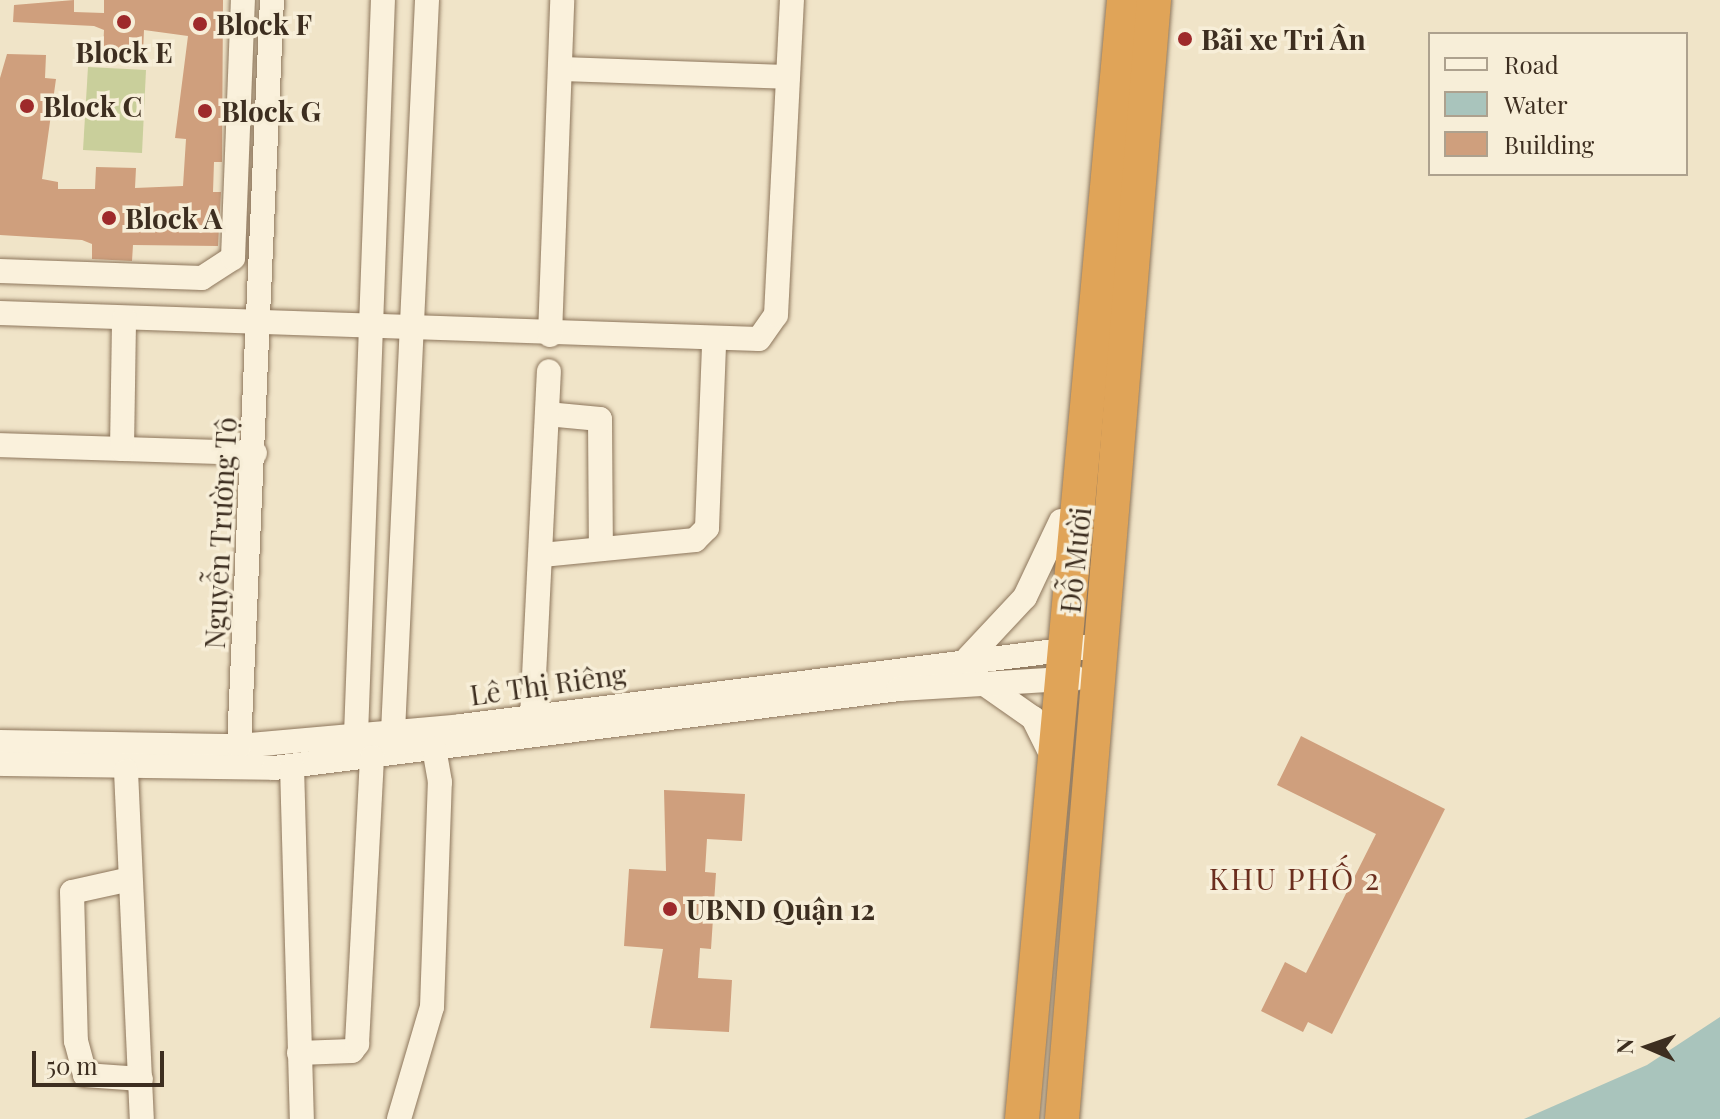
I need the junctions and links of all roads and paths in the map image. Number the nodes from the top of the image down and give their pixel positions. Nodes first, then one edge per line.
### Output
1 (243, 0) edge
2 (272, 0) edge
3 (383, 0) edge
4 (427, 0) edge
5 (562, 0) edge
6 (792, 0) edge
7 (1105, 0) edge
8 (1124, 0) edge
9 (1154, 0) edge
10 (1174, 0) edge
11 (560, 69) junction
12 (788, 77) junction
13 (0, 271) edge
14 (0, 313) edge
15 (124, 318) junction
16 (260, 323) junction
17 (370, 326) junction
18 (413, 328) junction
19 (550, 335) junction
20 (714, 342) junction
21 (549, 371) dead end
22 (547, 414) junction
23 (1124, 439) junction
24 (0, 445) edge
25 (122, 449) junction
26 (255, 453) junction
27 (1061, 521) junction
28 (601, 549) junction
29 (542, 555) junction
30 (1077, 563) junction
31 (968, 658) junction
32 (1062, 662) junction
33 (1100, 673) junction
34 (983, 683) junction
35 (532, 717) junction
36 (393, 732) junction
37 (356, 735) junction
38 (0, 742) edge
39 (239, 746) junction
40 (434, 749) junction
41 (1052, 756) junction
42 (372, 757) junction
43 (0, 764) edge
44 (292, 766) junction
45 (126, 771) junction
46 (126, 880) junction
47 (299, 1053) junction
48 (141, 1079) junction
49 (142, 1119) edge
50 (302, 1119) edge
51 (399, 1119) edge
52 (1022, 1119) edge
53 (1062, 1119) edge

1 - 13 street
2 - 16 street, Nguyễn Trường Tộ
3 - 17 street
4 - 18 street
5 - 11 street
6 - 12 street
7 - 27 highway, Đỗ Mười
8 - 30 highway, Đỗ Mười
9 - 23 highway, Đỗ Mười
10 - 23 highway, Đỗ Mười
11 - 12 street
11 - 19 street
12 - 20 street
14 - 15 street
15 - 16 street
15 - 25 street
16 - 17 street
16 - 26 street, Nguyễn Trường Tộ
17 - 18 street
17 - 37 street
18 - 19 street
18 - 36 street
19 - 20 street
20 - 28 street
21 - 22 street
22 - 28 street
22 - 29 street
23 - 33 highway, Đỗ Mười
24 - 25 street
25 - 26 street
26 - 39 street, Nguyễn Trường Tộ
27 - 30 highway
27 - 31 street
28 - 29 street
29 - 35 street
30 - 32 highway, Đỗ Mười
31 - 32 street, Lê Thị Riêng
31 - 35 street, Lê Thị Riêng
32 - 33 street, Lê Thị Riêng
32 - 34 street, Lê Thị Riêng
32 - 41 highway, Đỗ Mười
33 - 53 highway, Đỗ Mười
34 - 40 street, Lê Thị Riêng
34 - 41 street
35 - 36 street, Lê Thị Riêng
36 - 37 street, Lê Thị Riêng
37 - 39 street, Lê Thị Riêng
38 - 39 street, Lê Thị Riêng
40 - 42 street, Lê Thị Riêng
40 - 51 street
41 - 52 highway, Đỗ Mười
42 - 44 street, Lê Thị Riêng
42 - 47 street
43 - 45 street, Lê Thị Riêng
44 - 45 street, Lê Thị Riêng
44 - 47 street
45 - 46 street
46 - 48 street
46 - 48 street
47 - 50 street
48 - 49 street

